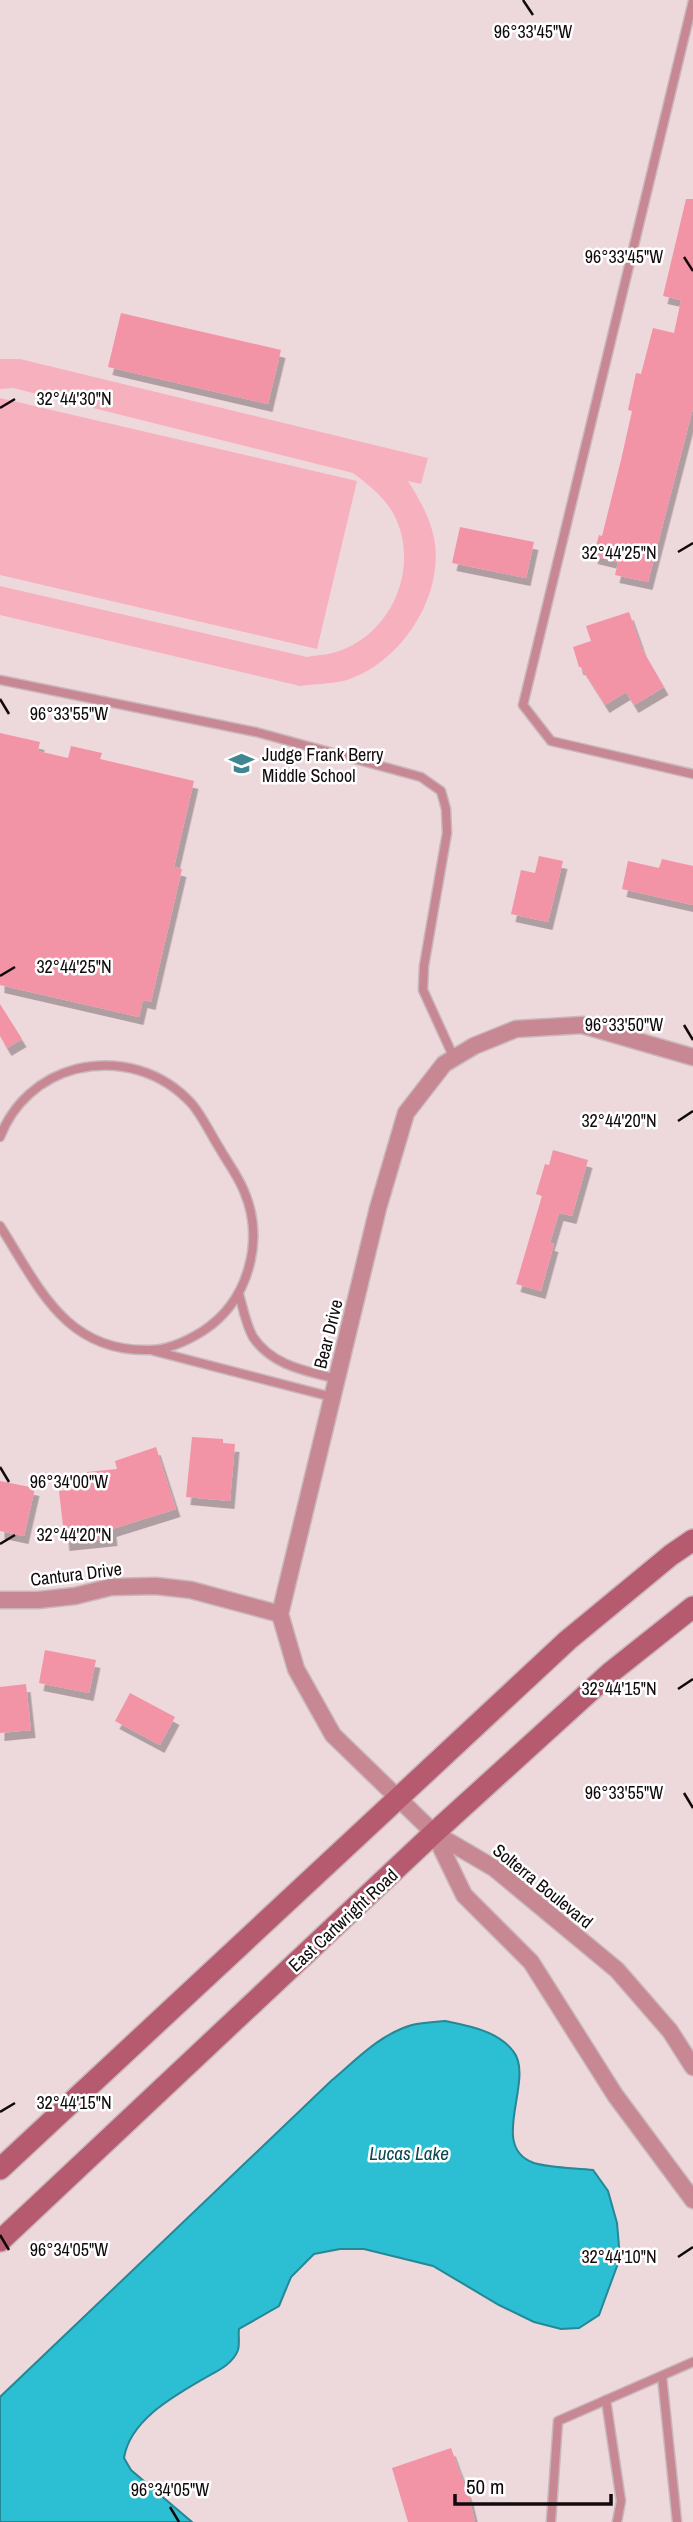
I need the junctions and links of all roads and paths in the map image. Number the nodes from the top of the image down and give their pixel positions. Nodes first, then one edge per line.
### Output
1 (693, 1) edge
2 (0, 680) edge
3 (693, 774) edge
4 (693, 1057) edge
5 (454, 1058) junction
6 (0, 1136) edge
7 (0, 1226) edge
8 (239, 1294) junction
9 (151, 1351) junction
10 (337, 1379) junction
11 (332, 1398) junction
12 (693, 1541) edge
13 (0, 1600) edge
14 (693, 1607) edge
15 (280, 1614) junction
16 (397, 1797) junction
17 (434, 1833) junction
18 (693, 2067) edge
19 (0, 2169) edge
20 (693, 2200) edge
21 (0, 2241) edge
22 (693, 2362) edge
23 (662, 2376) junction
24 (606, 2400) junction
25 (551, 2522) edge
26 (617, 2522) edge
27 (677, 2522) edge

1 - 3 lane
2 - 5 lane
4 - 5 street, Bear Drive
5 - 10 street, Bear Drive
6 - 8 lane
7 - 9 lane
8 - 9 lane
8 - 10 lane
9 - 11 lane
10 - 11 street, Bear Drive
11 - 15 street, Bear Drive
12 - 16 main road
13 - 15 street, Cantura Drive
14 - 17 main road, East Cartwright Road
15 - 16 street, Bear Drive
16 - 17 street, Bear Drive
16 - 19 main road
17 - 18 street, Solterra Boulevard
17 - 20 street
17 - 21 main road, East Cartwright Road
22 - 23 lane
23 - 24 lane
23 - 27 lane
24 - 25 lane
24 - 26 lane

